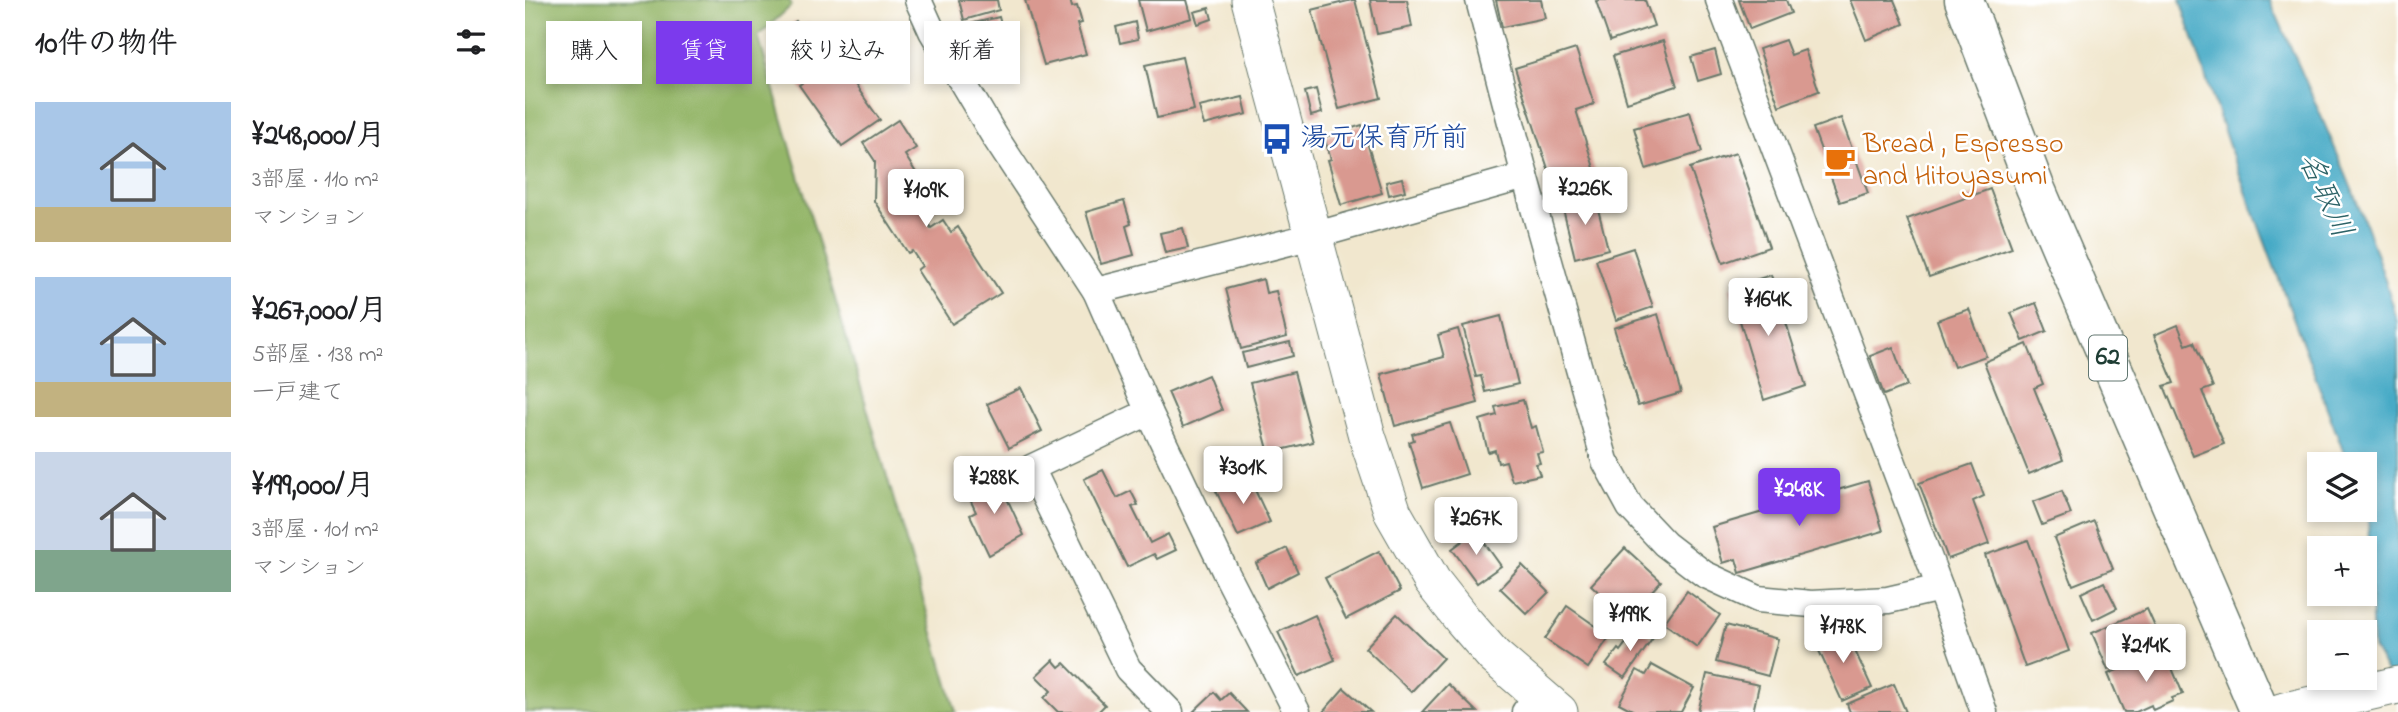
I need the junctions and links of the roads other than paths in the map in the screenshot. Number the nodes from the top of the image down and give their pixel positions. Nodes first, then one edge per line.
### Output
1 (918, 0) edge
2 (1250, 0) edge
3 (1479, 0) edge
4 (1719, 0) edge
5 (1963, 0) edge
6 (1525, 176) junction
7 (1313, 236) junction
8 (1096, 291) junction
9 (1149, 412) junction
10 (1940, 588) junction
11 (2398, 685) edge
12 (1541, 707) edge
13 (1170, 712) edge
14 (1297, 712) edge
15 (1984, 712) edge
16 (2260, 712) edge
17 (2281, 712) edge

1 - 8 street
2 - 7 street
3 - 6 street
4 - 10 street
5 - 16 main road, 62
6 - 7 street
6 - 10 street
7 - 8 street
7 - 12 street
8 - 9 street
9 - 13 street
9 - 14 street
10 - 15 street
11 - 17 street

